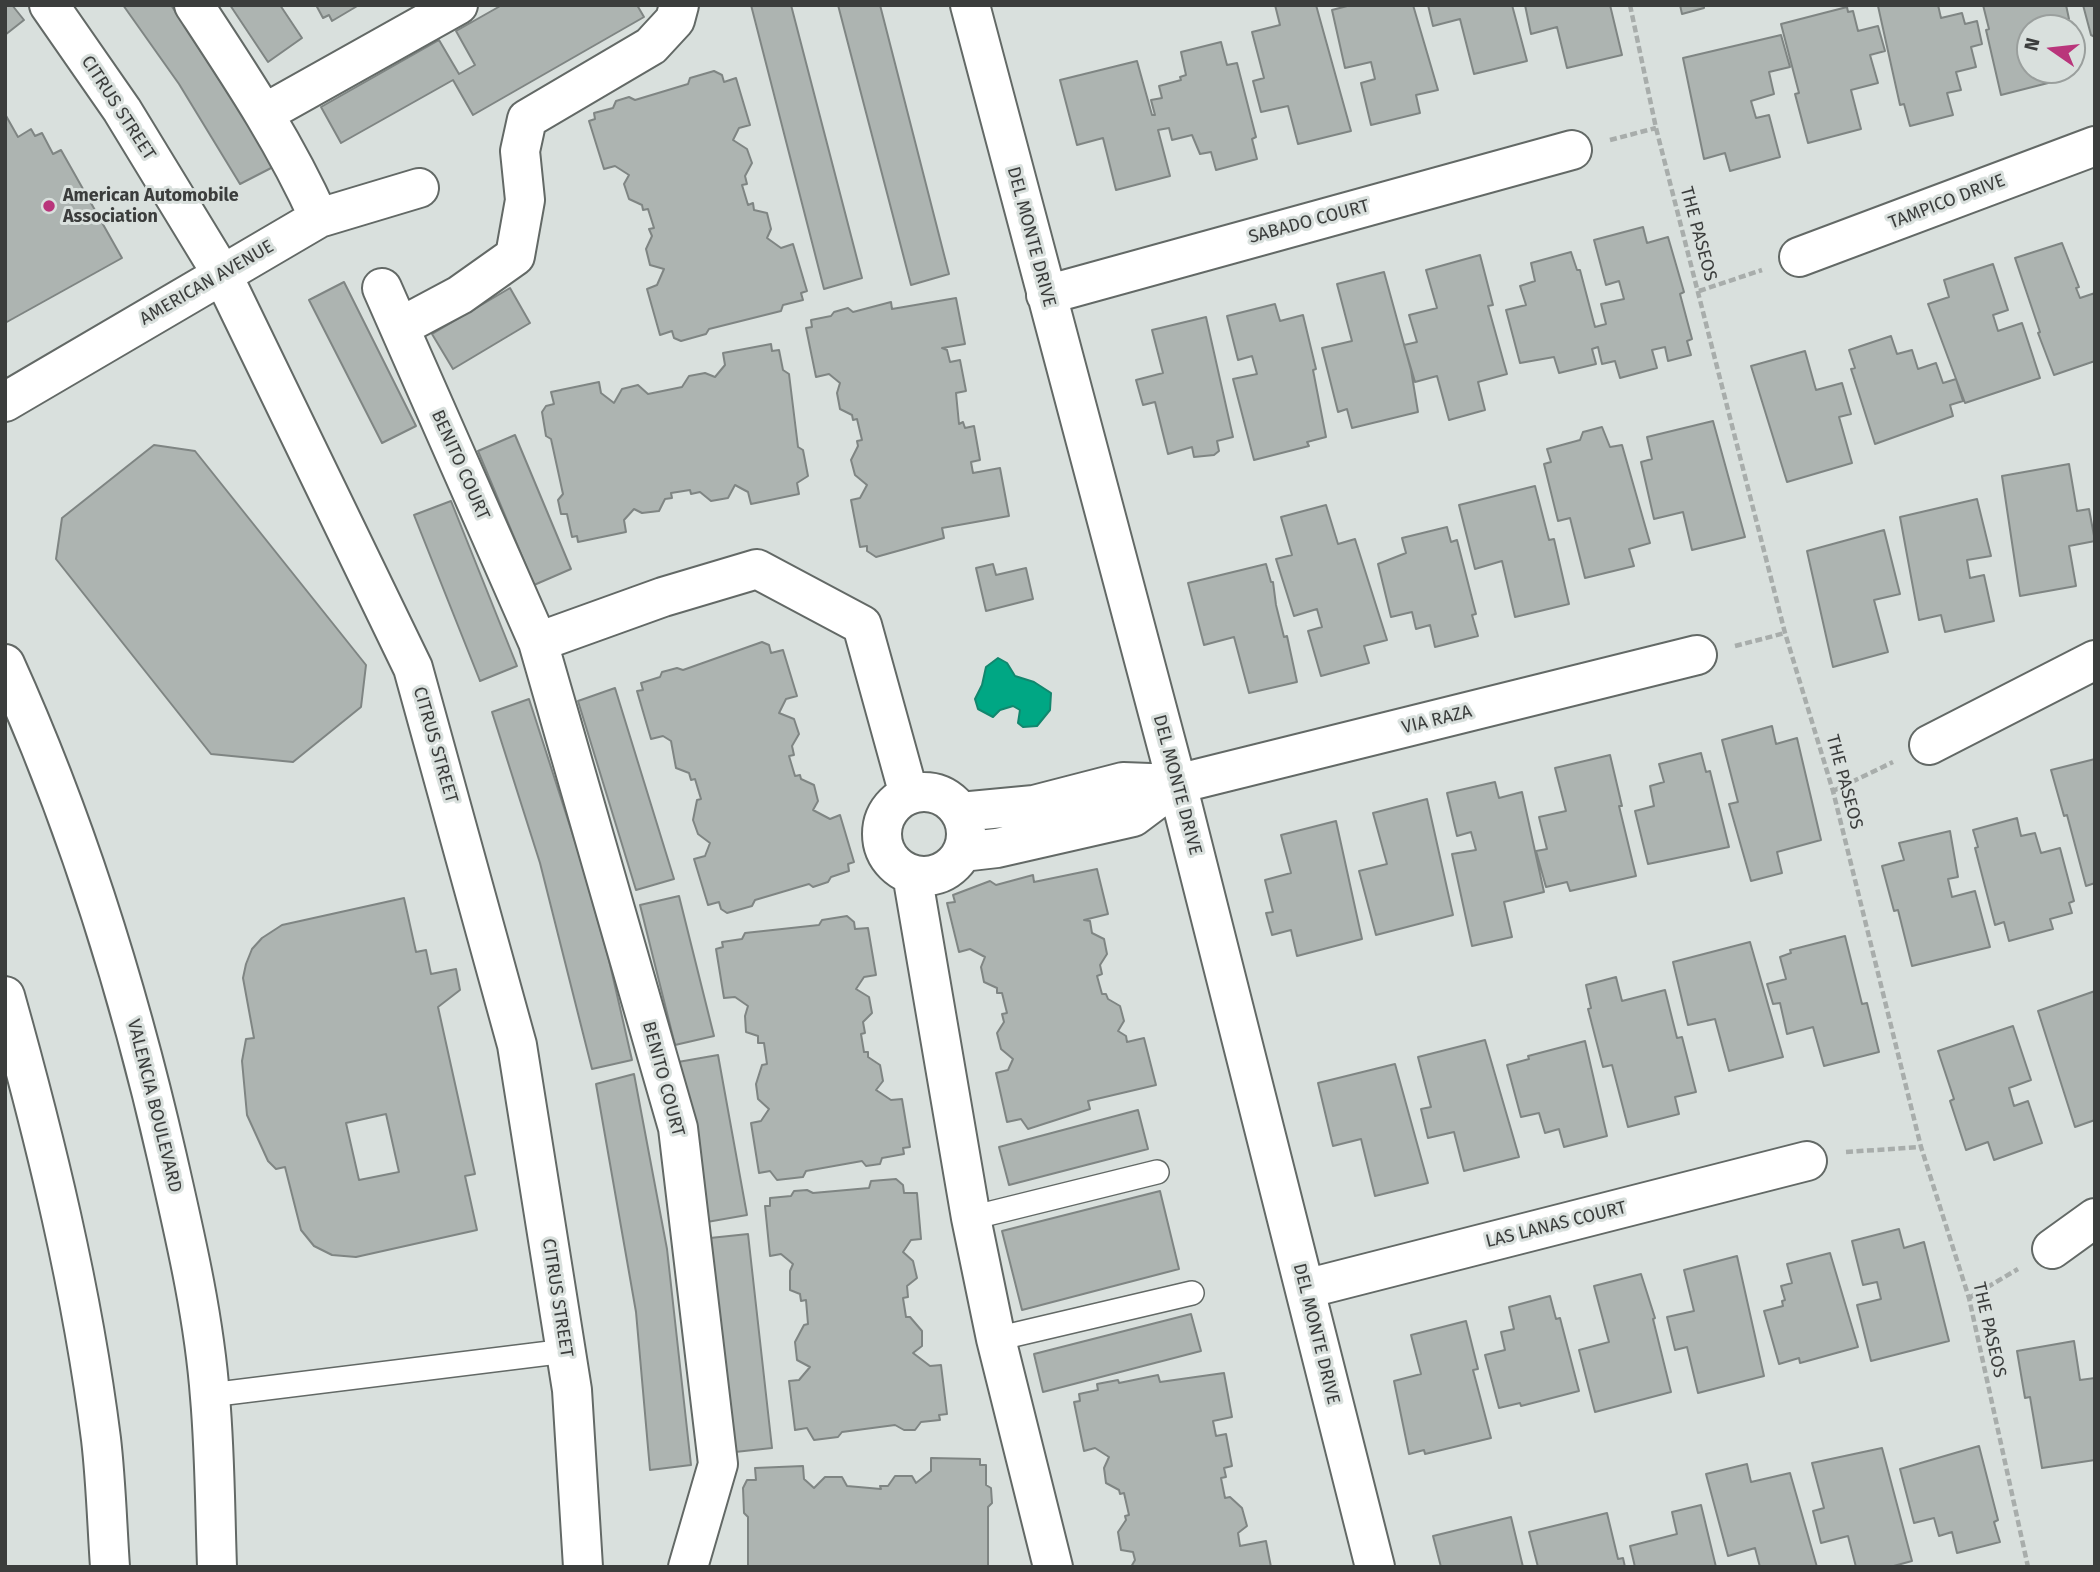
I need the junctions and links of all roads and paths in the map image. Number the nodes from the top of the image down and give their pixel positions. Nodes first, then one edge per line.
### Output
1 (50, 5) edge
2 (194, 5) edge
3 (458, 5) edge
4 (679, 5) edge
5 (970, 5) edge
6 (1630, 5) edge
7 (265, 113) junction
8 (1656, 128) junction
9 (2095, 146) edge
10 (1572, 150) joint
11 (419, 188) dead end
12 (319, 218) junction
13 (1799, 257) joint
14 (222, 274) junction
15 (382, 288) dead end
16 (1699, 291) junction
17 (1046, 295) junction
18 (400, 327) junction
19 (5, 402) edge
20 (1786, 633) junction
21 (538, 642) junction
22 (1697, 655) joint
23 (2095, 660) edge
24 (5, 664) edge
25 (17, 711) edge
26 (1929, 745) joint
27 (1177, 784) junction
28 (1833, 791) junction
29 (909, 795) junction
30 (960, 812) junction
31 (962, 852) junction
32 (912, 874) junction
33 (5, 996) edge
34 (11, 1039) edge
35 (1921, 1147) junction
36 (1807, 1161) joint
37 (1157, 1172) dead end
38 (971, 1218) junction
39 (2095, 1218) edge
40 (2052, 1249) joint
41 (1305, 1289) junction
42 (1192, 1293) dead end
43 (1969, 1298) junction
44 (996, 1339) junction
45 (566, 1351) junction
46 (210, 1395) junction
47 (110, 1567) edge
48 (217, 1567) edge
49 (583, 1567) edge
50 (688, 1567) edge
51 (1053, 1567) edge
52 (1374, 1567) edge
53 (2028, 1567) edge

1 - 14 street, CITRUS STREET
2 - 7 street
3 - 7 street
4 - 18 street
5 - 17 street, DEL MONTE DRIVE
6 - 8 path, THE PASEOS
7 - 12 street
8 - 10 path
8 - 16 path, THE PASEOS
9 - 13 street, TAMPICO DRIVE
10 - 17 street, SABADO COURT
11 - 12 street, AMERICAN AVENUE
12 - 14 street, AMERICAN AVENUE
13 - 16 path
14 - 19 street, AMERICAN AVENUE
14 - 45 street, CITRUS STREET
15 - 18 street, BENITO COURT
16 - 20 path, THE PASEOS
17 - 27 street, DEL MONTE DRIVE
18 - 21 street, BENITO COURT
20 - 22 path
20 - 28 path, THE PASEOS
21 - 29 street
21 - 50 street, BENITO COURT
22 - 27 street, VIA RAZA
23 - 26 street
24 - 25 street, VALENCIA BOULEVARD
25 - 46 street, VALENCIA BOULEVARD
26 - 28 path
27 - 30 street, VIA RAZA
27 - 31 street, VIA RAZA
27 - 41 street, DEL MONTE DRIVE
28 - 35 path, THE PASEOS
29 - 30 street
29 - 32 street
30 - 31 street
31 - 32 street
32 - 38 street
33 - 34 street
34 - 47 street
35 - 36 path
35 - 43 path, THE PASEOS
36 - 41 street, LAS LANAS COURT
37 - 38 lane
38 - 44 street
39 - 40 street
40 - 43 path
41 - 52 street, DEL MONTE DRIVE
42 - 44 lane
43 - 53 path, THE PASEOS
44 - 51 street
45 - 46 lane
45 - 49 street, CITRUS STREET
46 - 48 street, VALENCIA BOULEVARD

